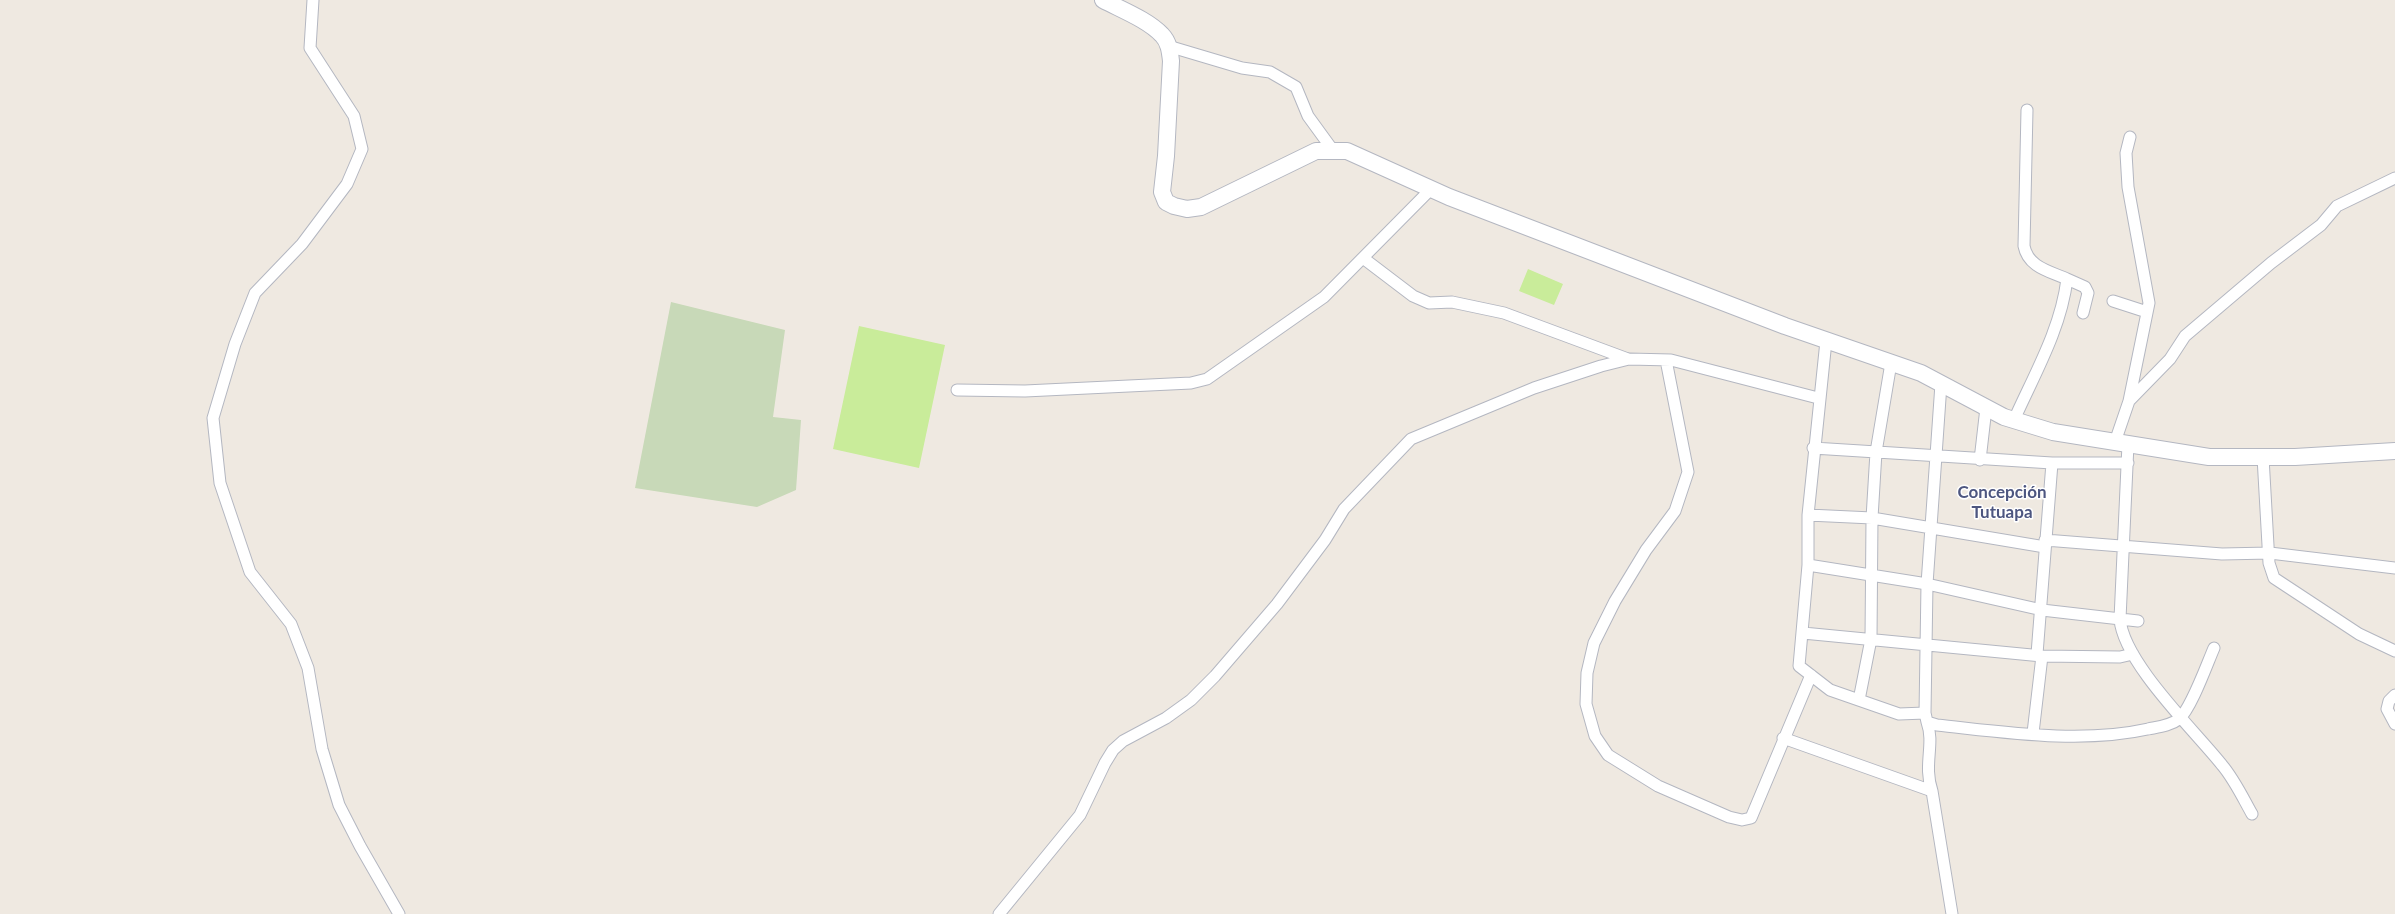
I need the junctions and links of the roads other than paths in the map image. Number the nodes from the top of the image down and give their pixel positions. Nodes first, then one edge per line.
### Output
1 (313, 0) edge
2 (1103, 0) edge
3 (1168, 46) junction
4 (2027, 110) dead end
5 (2130, 137) dead end
6 (1332, 150) junction
7 (2395, 178) edge
8 (1431, 189) junction
9 (1362, 258) junction
10 (2066, 279) junction
11 (2113, 301) dead end
12 (2147, 312) junction
13 (2082, 313) dead end
14 (1826, 341) junction
15 (1629, 360) junction
16 (1666, 360) junction
17 (1891, 363) junction
18 (1942, 384) junction
19 (957, 390) dead end
20 (1818, 398) junction
21 (2129, 401) junction
22 (1986, 408) junction
23 (2014, 420) junction
24 (2122, 443) junction
25 (1813, 448) junction
26 (2395, 451) edge
27 (1876, 452) junction
28 (1936, 457) junction
29 (2263, 457) junction
30 (1980, 460) junction
31 (2052, 463) junction
32 (2128, 463) junction
33 (1808, 515) junction
34 (1872, 518) junction
35 (1930, 527) junction
36 (2045, 543) junction
37 (2124, 546) junction
38 (2270, 553) junction
39 (1808, 565) junction
40 (2395, 568) edge
41 (1870, 575) junction
42 (1927, 584) junction
43 (2042, 610) junction
44 (2120, 619) junction
45 (2138, 621) dead end
46 (1803, 633) junction
47 (1871, 639) junction
48 (1925, 643) junction
49 (2214, 648) dead end
50 (2395, 651) edge
51 (2133, 654) junction
52 (2042, 656) junction
53 (1811, 675) junction
54 (2395, 695) edge
55 (1859, 700) junction
56 (1926, 718) junction
57 (2180, 718) junction
58 (2395, 724) edge
59 (2033, 733) junction
60 (1783, 738) junction
61 (1932, 791) junction
62 (2252, 814) dead end
63 (399, 914) edge
64 (999, 914) edge
65 (1952, 914) edge

1 - 63 street
2 - 3 street
3 - 6 street
3 - 6 street
4 - 10 street
5 - 12 street
6 - 8 street
7 - 21 street
8 - 9 street
8 - 14 street
9 - 15 street
9 - 19 street
10 - 13 street
10 - 23 street
11 - 12 street
12 - 21 street
14 - 17 street
14 - 20 street
15 - 16 street
15 - 64 street
16 - 20 street
16 - 60 street
17 - 18 street
17 - 27 street
18 - 22 street
18 - 28 street
20 - 25 street
21 - 24 street
22 - 23 street
22 - 30 street
23 - 24 street
24 - 29 street
24 - 32 street
25 - 27 street
25 - 33 street
26 - 29 street
27 - 28 street
27 - 34 street
28 - 30 street
28 - 35 street
29 - 38 street
30 - 31 street
31 - 32 street
31 - 36 street
32 - 37 street
33 - 34 street
33 - 39 street
34 - 35 street
34 - 41 street
35 - 36 street
35 - 42 street
36 - 37 street
36 - 43 street
37 - 38 street
37 - 44 street
38 - 40 street
38 - 50 street
39 - 41 street
39 - 46 street
41 - 42 street
41 - 47 street
42 - 43 street
42 - 48 street
43 - 44 street
43 - 52 street
44 - 45 street
44 - 51 street
46 - 47 street
46 - 53 street
47 - 48 street
47 - 55 street
48 - 52 street
48 - 56 street
49 - 57 street
51 - 52 street
51 - 57 street
52 - 59 street
53 - 55 street
53 - 60 street
54 - 58 street
55 - 56 street
56 - 59 street
56 - 61 street
57 - 59 street
57 - 62 street
60 - 61 street
61 - 65 street

